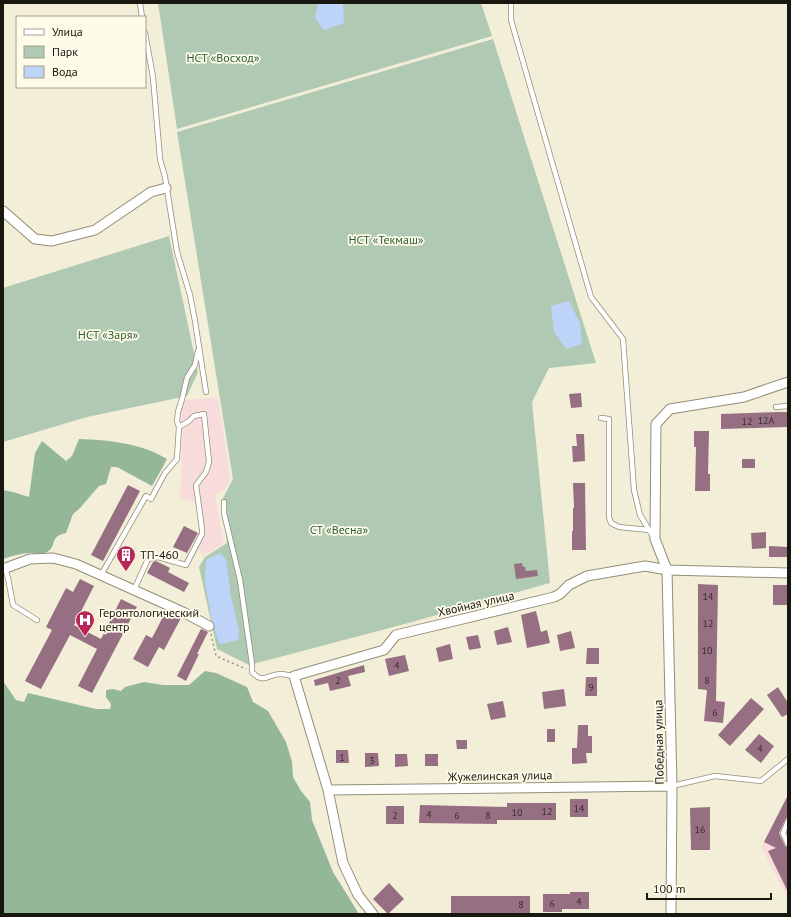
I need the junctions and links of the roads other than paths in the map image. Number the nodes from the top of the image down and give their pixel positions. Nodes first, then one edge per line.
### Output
1 (140, 3) edge
2 (512, 3) edge
3 (142, 16) edge
4 (146, 38) edge
5 (166, 188) junction
6 (3, 211) edge
7 (199, 348) junction
8 (788, 382) edge
9 (206, 392) dead end
10 (788, 406) edge
11 (776, 407) dead end
12 (601, 418) dead end
13 (179, 427) junction
14 (224, 502) dead end
15 (649, 530) junction
16 (654, 539) junction
17 (4, 569) edge
18 (667, 570) junction
19 (788, 573) edge
20 (101, 575) junction
21 (134, 590) junction
22 (37, 620) dead end
23 (209, 626) road end
24 (294, 676) junction
25 (788, 759) edge
26 (672, 786) junction
27 (328, 790) junction
28 (788, 822) edge
29 (788, 844) edge
30 (373, 914) edge
31 (670, 914) edge

1 - 3 lane
2 - 15 lane
4 - 5 lane
5 - 6 street
5 - 7 lane
7 - 9 lane
7 - 13 lane
8 - 16 street
10 - 11 lane
12 - 15 lane
13 - 20 lane
13 - 21 lane
14 - 24 lane
15 - 16 lane
16 - 18 street
17 - 20 street
17 - 22 lane
18 - 19 street, Хвойная улица
18 - 24 street, Хвойная улица
18 - 26 street, Победная улица
20 - 21 street
21 - 23 street
24 - 27 street
25 - 26 lane
26 - 27 street, Жужелинская улица
26 - 31 street, Победная улица
27 - 30 street
28 - 29 lane

